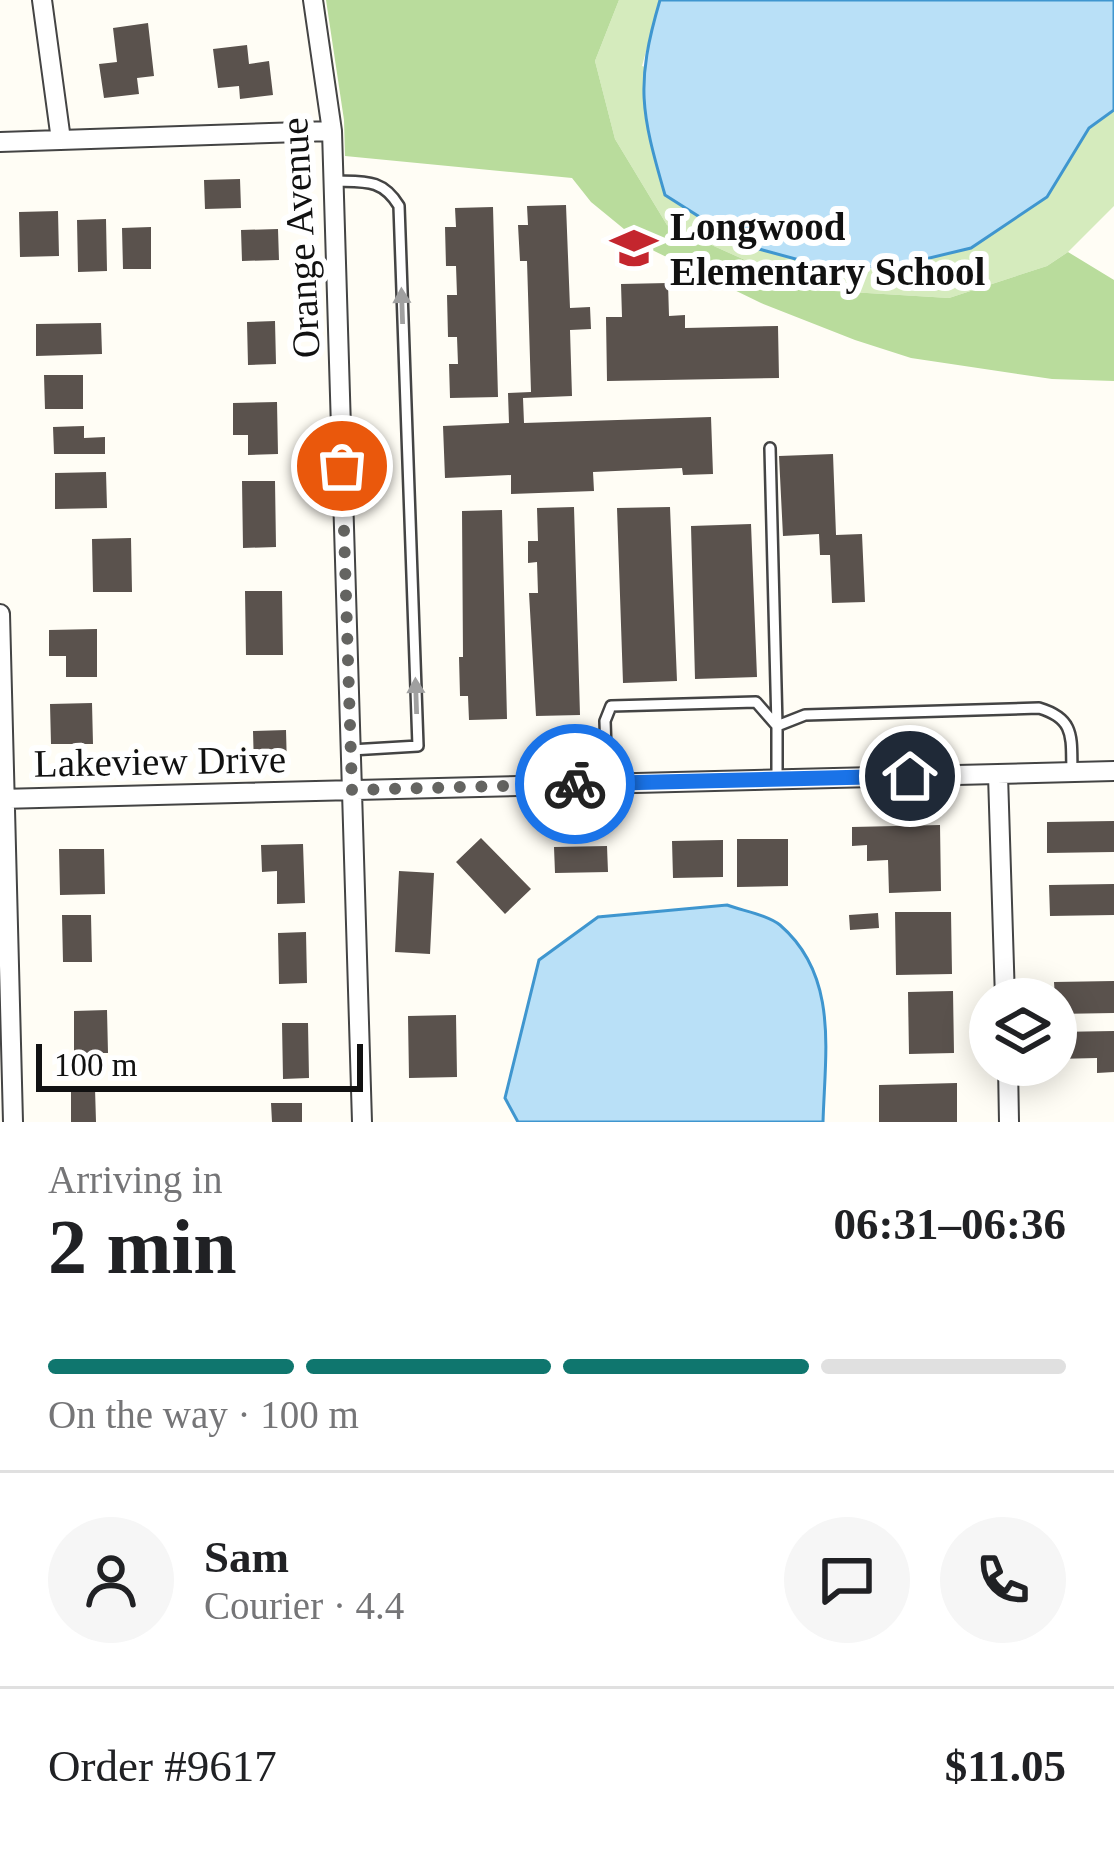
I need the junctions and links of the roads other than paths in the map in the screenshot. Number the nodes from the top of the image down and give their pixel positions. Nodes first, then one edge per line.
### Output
1 (42, 0) edge
2 (313, 0) edge
3 (332, 131) junction
4 (61, 140) junction
5 (0, 142) edge
6 (333, 181) junction
7 (770, 448) dead end
8 (0, 614) edge
9 (776, 726) junction
10 (351, 750) junction
11 (1114, 771) edge
12 (1072, 772) junction
13 (998, 775) junction
14 (777, 779) junction
15 (607, 783) junction
16 (352, 790) junction
17 (2, 798) edge
18 (1004, 978) edge
19 (1008, 1086) edge
20 (13, 1122) edge
21 (362, 1122) edge
22 (1010, 1122) edge

1 - 4 street
2 - 3 street, Orange Avenue
3 - 4 street
3 - 6 street, Orange Avenue
4 - 5 street
6 - 10 street, Orange Avenue
10 -> 6 lane
7 - 9 lane
8 - 17 street
9 - 12 lane
9 - 14 lane
9 - 15 lane
10 - 16 street, Orange Avenue
11 - 12 street, Lakeview Drive
12 - 13 street, Lakeview Drive
13 - 14 street, Lakeview Drive
13 - 18 street
14 - 15 street, Lakeview Drive
15 - 16 street, Lakeview Drive
16 - 17 street, Lakeview Drive
16 - 21 street, Orange Avenue
17 - 20 street
19 - 22 street

